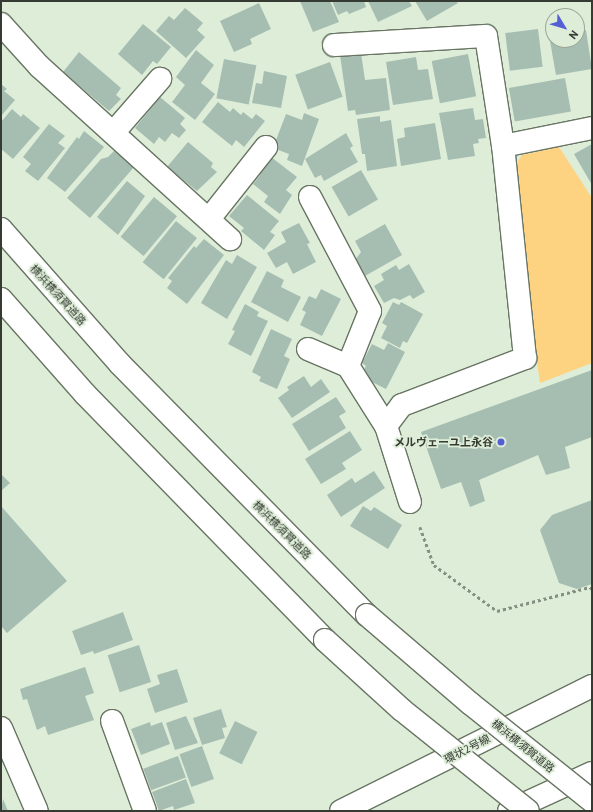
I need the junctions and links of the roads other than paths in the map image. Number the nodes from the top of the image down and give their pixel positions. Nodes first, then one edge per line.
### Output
1 (1, 24) edge
2 (334, 45) dead end
3 (160, 79) dead end
4 (592, 128) edge
5 (113, 133) junction
6 (504, 146) junction
7 (266, 147) dead end
8 (310, 197) dead end
9 (209, 219) junction
10 (1, 228) edge
11 (230, 239) dead end
12 (1, 299) edge
13 (308, 349) dead end
14 (348, 366) junction
15 (386, 426) junction
16 (410, 502) road end
17 (592, 686) edge
18 (112, 721) dead end
19 (1, 728) edge
20 (592, 773) edge
21 (592, 801) edge
22 (37, 811) edge
23 (145, 811) edge
24 (341, 811) edge
25 (509, 811) edge
26 (528, 811) edge

1 - 5 main road
2 - 6 main road
3 - 5 main road
4 - 6 main road
5 - 9 main road
6 - 15 main road
7 - 9 main road
8 - 14 main road
9 - 11 main road
10 - 21 main road, 横浜横須賀道路, bridge
12 - 26 main road, bridge
13 - 14 main road
14 - 15 main road
15 - 16 main road
17 - 24 main road, 環状2号線
18 - 23 main road
19 - 22 main road
20 - 25 main road

